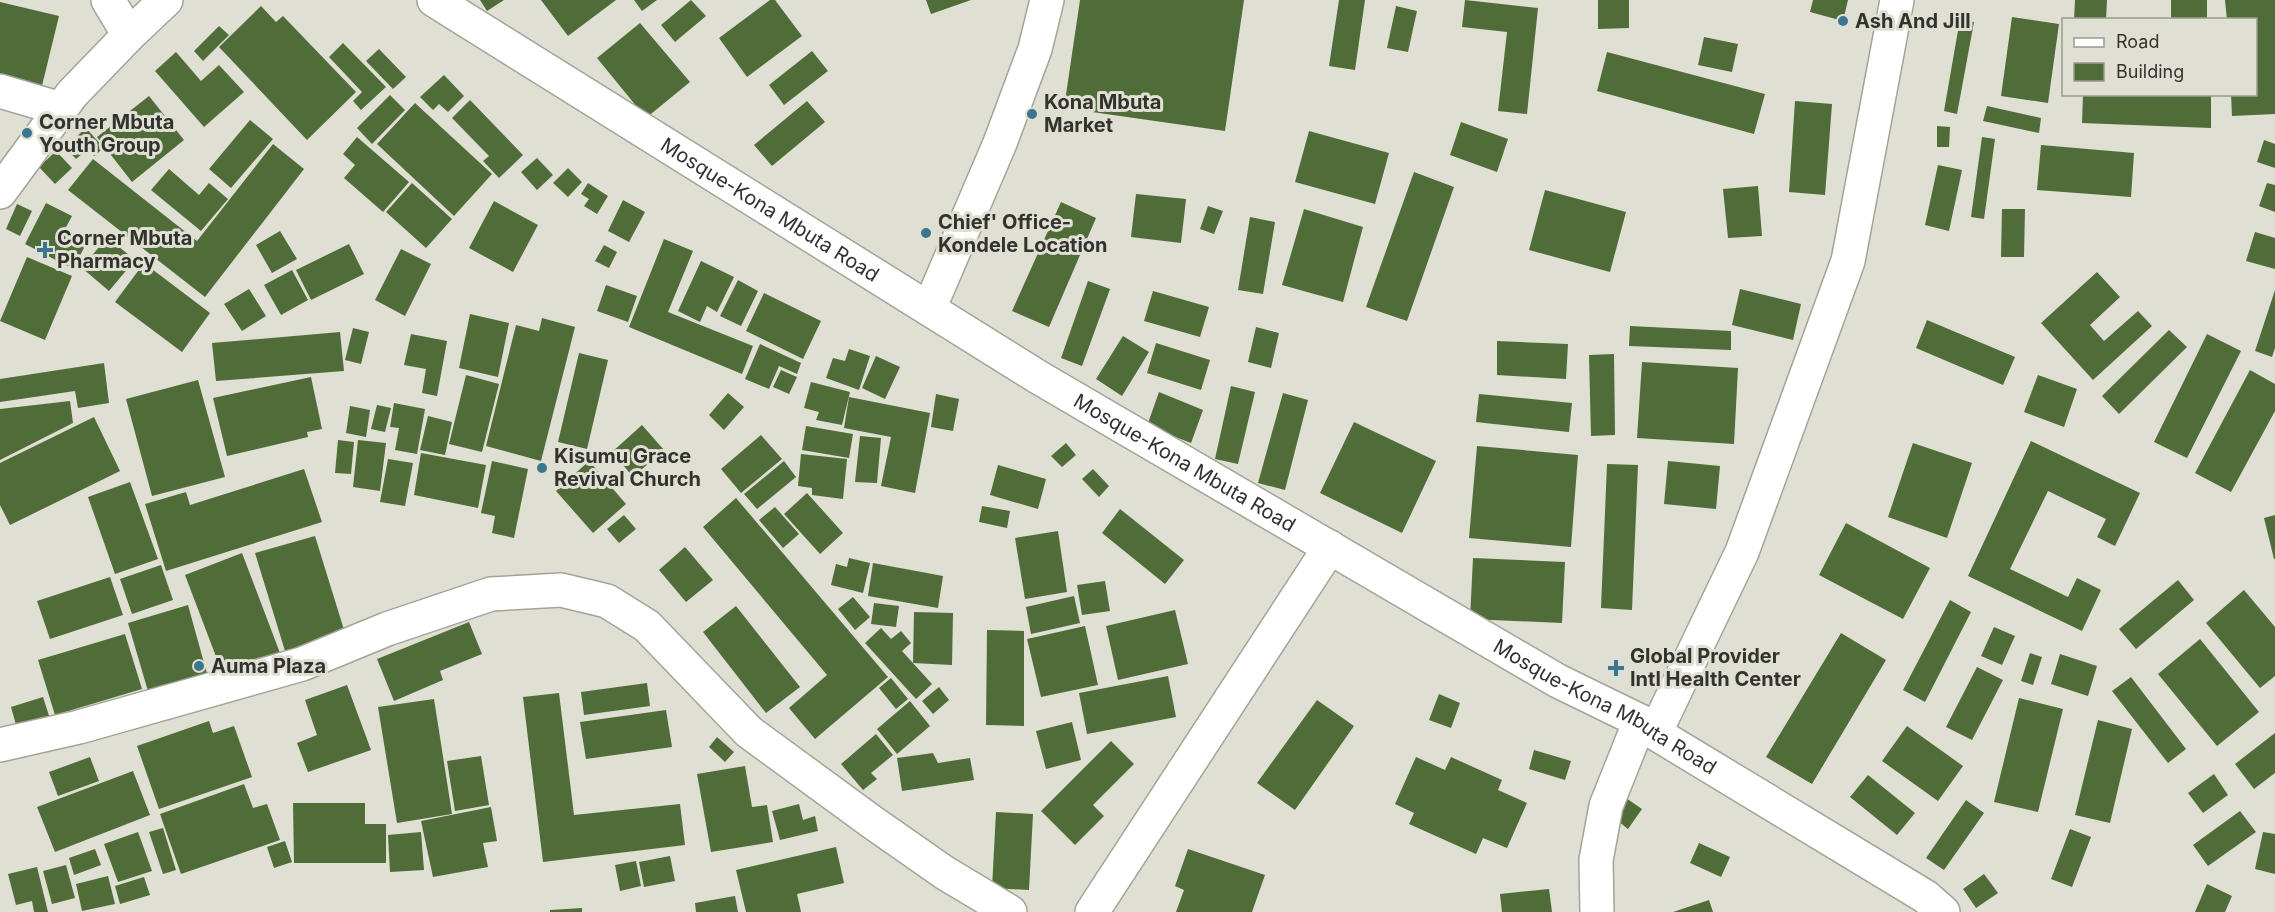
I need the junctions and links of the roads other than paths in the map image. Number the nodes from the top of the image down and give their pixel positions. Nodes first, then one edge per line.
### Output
1 (108, 0) edge
2 (166, 0) edge
3 (434, 0) edge
4 (1047, 0) edge
5 (1897, 0) edge
6 (129, 35) junction
7 (0, 91) edge
8 (61, 109) junction
9 (0, 192) edge
10 (929, 309) junction
11 (1330, 547) junction
12 (1647, 727) junction
13 (0, 745) edge
14 (1010, 912) edge
15 (1092, 912) edge
16 (1597, 912) edge
17 (1943, 912) edge

1 - 6 street
2 - 6 street
3 - 10 street, Mosque-Kona Mbuta Road
4 - 10 street
5 - 12 street
6 - 8 street
7 - 8 street
8 - 9 street
10 - 11 street, Mosque-Kona Mbuta Road
11 - 12 street, Mosque-Kona Mbuta Road
11 - 15 street
12 - 16 street
12 - 17 street, Mosque-Kona Mbuta Road
13 - 14 street

